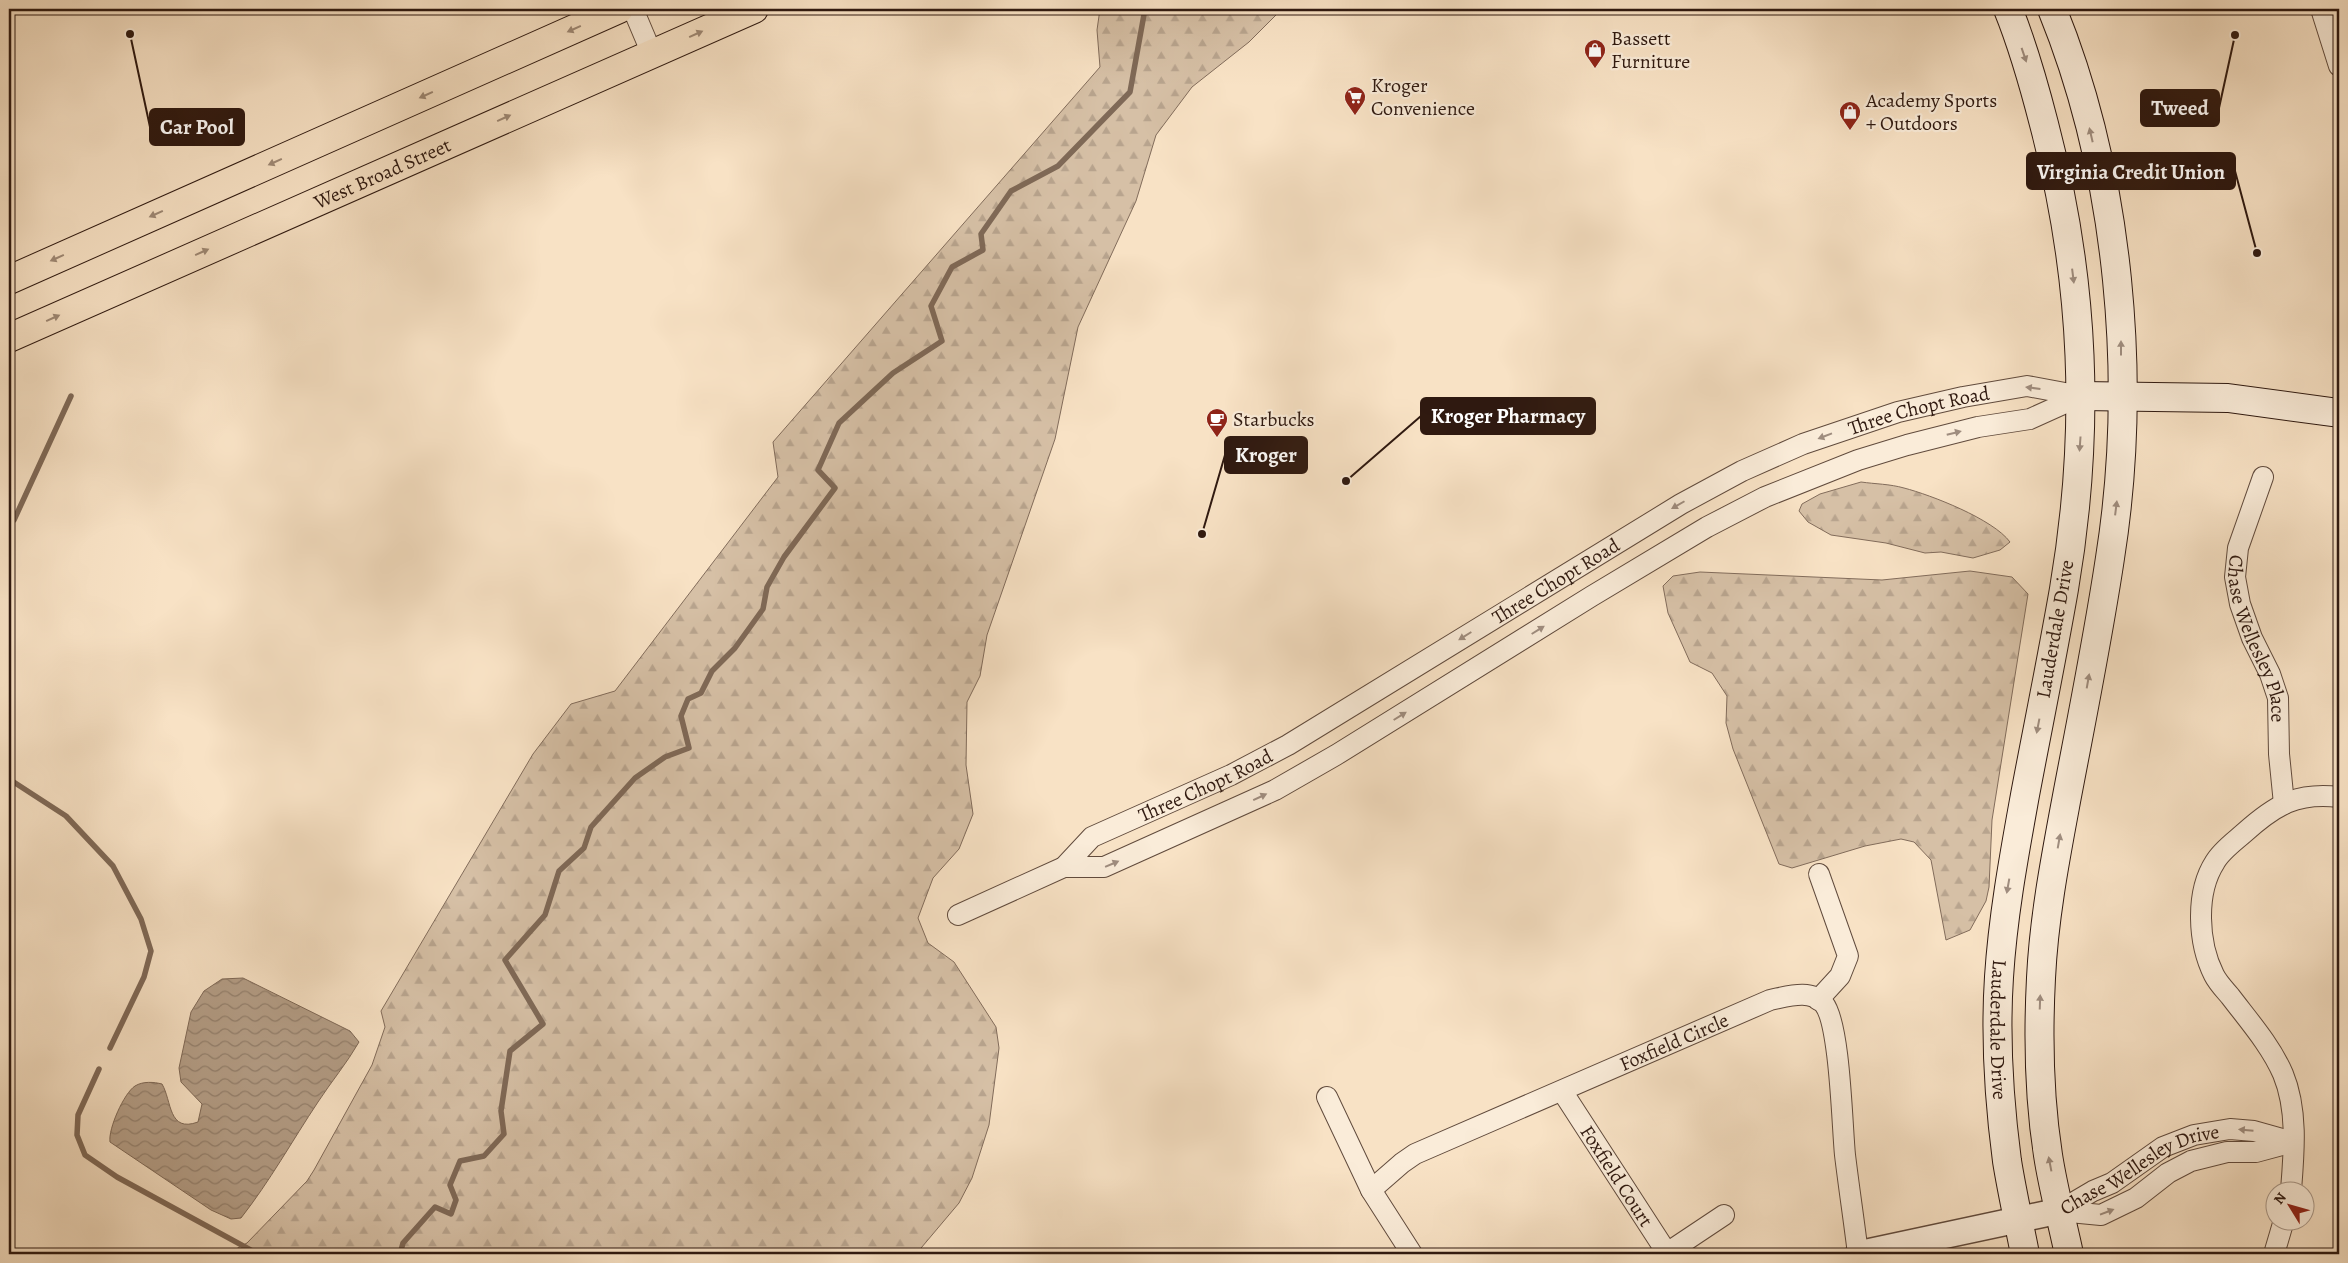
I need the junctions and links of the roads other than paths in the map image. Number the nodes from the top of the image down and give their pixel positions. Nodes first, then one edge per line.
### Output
1 (619, 9) edge
2 (633, 9) edge
3 (754, 9) edge
4 (2052, 9) edge
5 (2321, 9) edge
6 (2007, 10) edge
7 (652, 54) junction
8 (2339, 66) edge
9 (9, 280) edge
10 (9, 338) edge
11 (2082, 396) junction
12 (2121, 396) junction
13 (2339, 413) edge
14 (2263, 477) dead end
15 (2339, 797) edge
16 (2284, 804) junction
17 (1064, 867) junction
18 (1818, 874) dead end
19 (958, 916) dead end
20 (1818, 1000) junction
21 (1562, 1091) junction
22 (1327, 1097) dead end
23 (2293, 1142) junction
24 (2291, 1180) edge
25 (1371, 1190) junction
26 (2059, 1211) junction
27 (1724, 1215) dead end
28 (2018, 1220) junction
29 (2281, 1230) edge
30 (1412, 1254) edge
31 (1858, 1254) edge
32 (2025, 1254) edge
33 (2069, 1254) edge
34 (2274, 1254) edge

1 -> 9 main road
2 - 7 street
7 -> 3 main road, West Broad Street
12 -> 4 main road, Lauderdale Drive
5 - 8 street
6 -> 11 main road, Lauderdale Drive
10 -> 7 main road, West Broad Street
11 - 12 main road, Three Chopt Road
17 -> 11 street, Three Chopt Road
11 -> 17 street, Three Chopt Road
11 -> 28 main road, Lauderdale Drive
12 - 13 main road, Three Chopt Road
26 -> 12 main road, Lauderdale Drive
14 - 16 street, Chase Wellesley Place
15 - 16 street
16 - 23 street
17 - 19 street, Three Chopt Road
18 - 20 street
20 - 21 street, Foxfield Circle
20 - 31 street
21 - 25 street, Foxfield Circle
21 - 27 street, Foxfield Court
22 - 25 street
23 - 24 street
23 - 26 street, Chase Wellesley Drive
25 - 30 street
26 - 28 street
26 - 33 main road, Lauderdale Drive
28 - 31 street
28 - 32 main road, Lauderdale Drive
29 - 34 street

